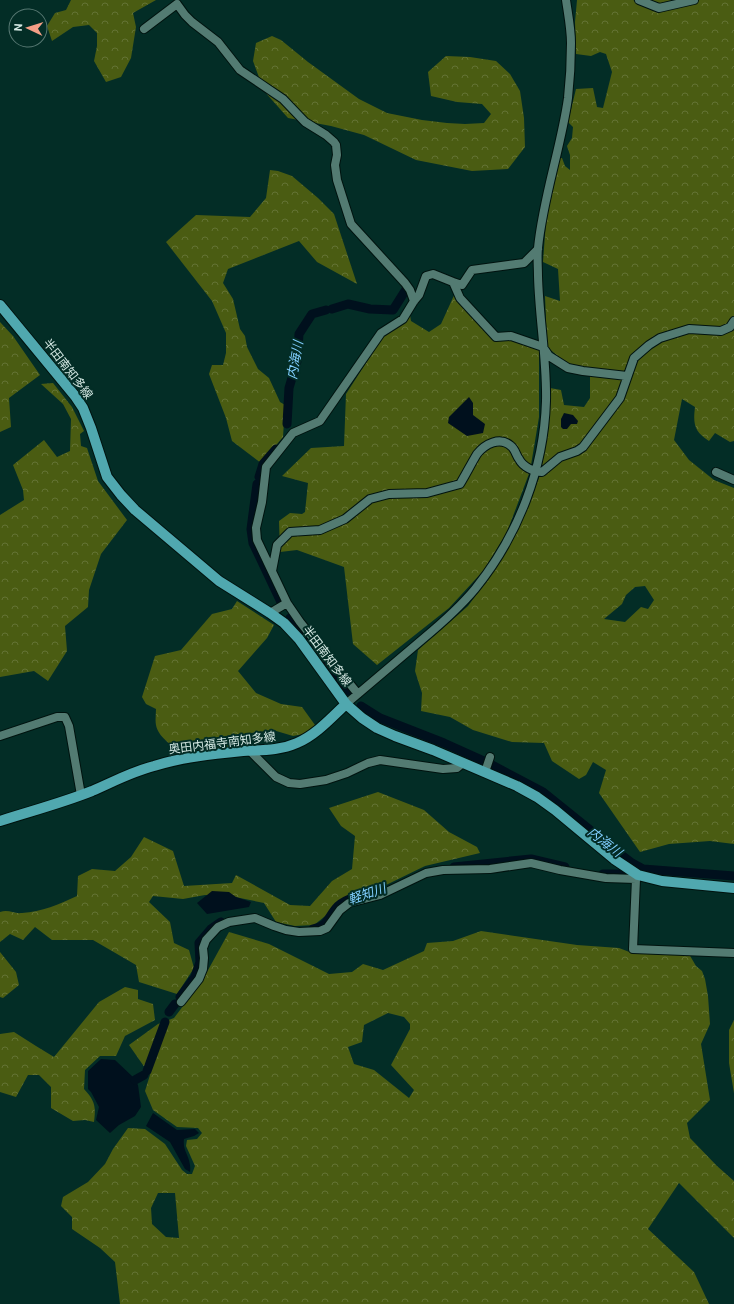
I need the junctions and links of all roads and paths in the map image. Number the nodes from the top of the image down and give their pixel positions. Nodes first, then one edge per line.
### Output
1 (566, 0) edge
2 (639, 0) edge
3 (694, 0) edge
4 (144, 29) dead end
5 (538, 249) junction
6 (453, 282) junction
7 (414, 301) junction
8 (0, 305) edge
9 (734, 322) edge
10 (543, 347) junction
11 (627, 376) junction
12 (536, 471) junction
13 (716, 472) dead end
14 (734, 480) edge
15 (272, 572) junction
16 (287, 603) junction
17 (270, 613) junction
18 (358, 694) junction
19 (346, 704) junction
20 (0, 736) edge
21 (250, 751) junction
22 (490, 757) dead end
23 (464, 763) junction
24 (485, 772) junction
25 (81, 794) junction
26 (0, 821) edge
27 (637, 877) junction
28 (734, 888) edge
29 (734, 954) edge
30 (181, 1002) dead end

1 - 5 street
2 - 3 street
4 - 7 street
5 - 6 street
5 - 10 street
6 - 7 street
6 - 10 street
7 - 15 street
8 - 17 main road, 半田南知多線
9 - 11 street
10 - 11 street
10 - 12 street
11 - 12 street
12 - 15 street
12 - 18 street
13 - 14 street
15 - 16 street
16 - 17 street
16 - 18 street
17 - 19 main road, 半田南知多線
18 - 19 street
19 - 21 main road, 奥田内福寺南知多線
19 - 23 main road, 半田南知多線
20 - 25 street
21 - 23 street
21 - 25 main road, 奥田内福寺南知多線
22 - 24 street
23 - 24 main road, 半田南知多線
24 - 27 main road, 半田南知多線
25 - 26 main road, 奥田内福寺南知多線
27 - 28 main road, 半田南知多線
27 - 29 street
27 - 30 street

